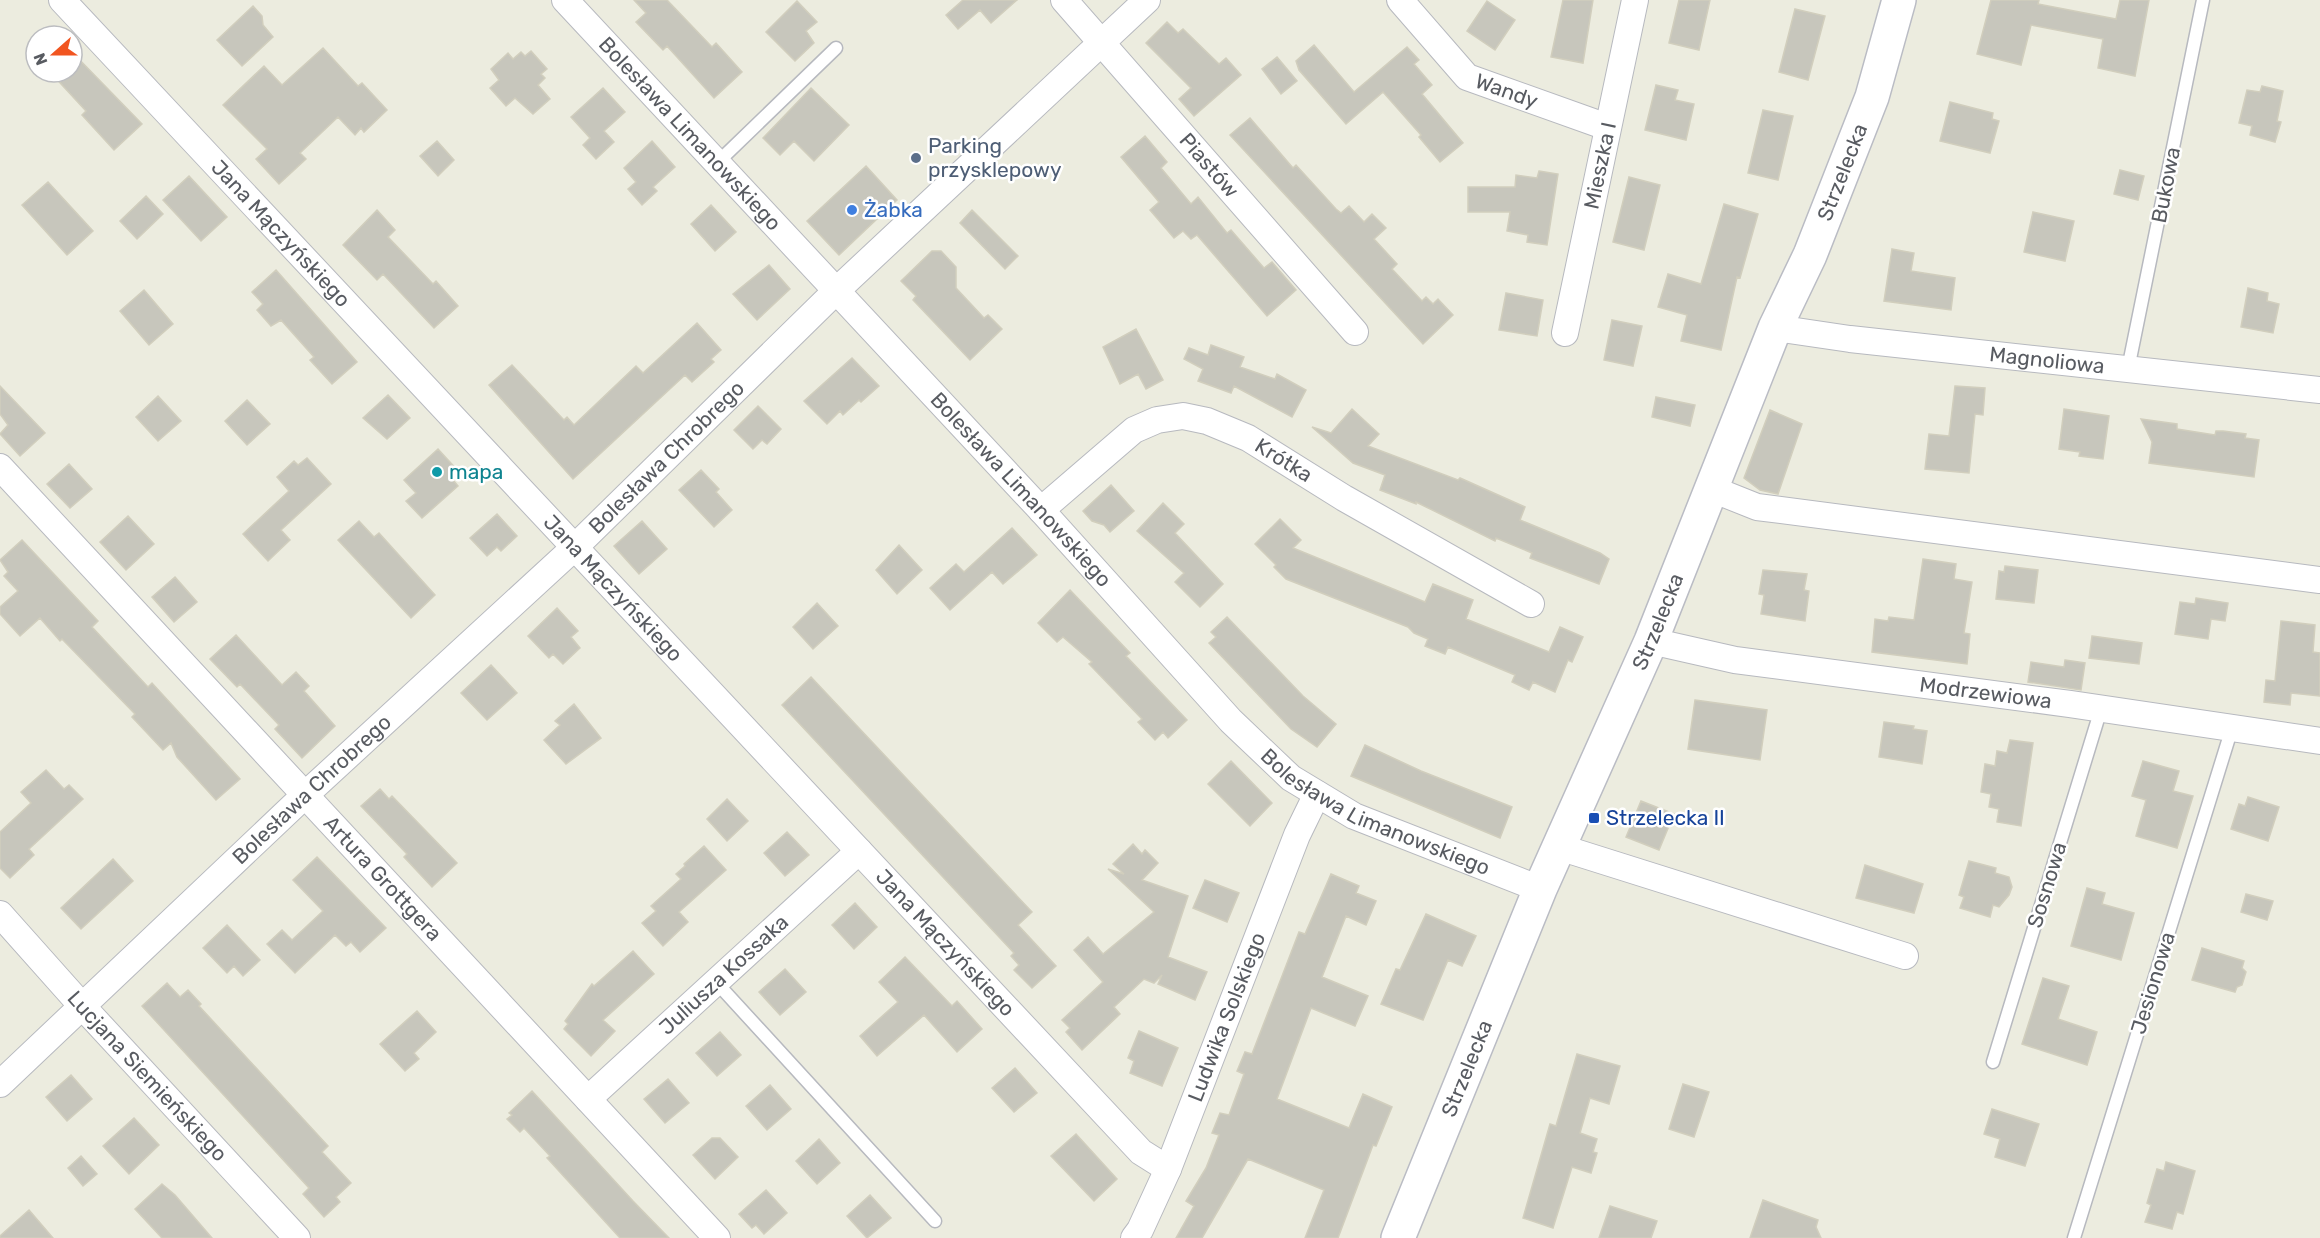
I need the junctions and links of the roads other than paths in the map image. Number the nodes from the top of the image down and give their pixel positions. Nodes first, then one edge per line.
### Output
1 (62, 0) edge
2 (565, 0) edge
3 (1064, 0) edge
4 (1147, 0) edge
5 (1400, 0) edge
6 (1635, 0) edge
7 (1899, 0) edge
8 (2203, 0) edge
9 (1102, 42) junction
10 (836, 48) dead end
11 (1607, 127) junction
12 (717, 163) junction
13 (836, 291) junction
14 (1775, 328) junction
15 (1355, 332) dead end
16 (1565, 333) dead end
17 (2128, 369) junction
18 (2320, 390) edge
19 (0, 467) edge
20 (1712, 489) junction
21 (1041, 510) junction
22 (575, 547) junction
23 (2320, 580) edge
24 (1531, 604) dead end
25 (1651, 641) junction
26 (2101, 709) junction
27 (2232, 728) junction
28 (2320, 741) edge
29 (1317, 794) junction
30 (305, 795) junction
31 (1559, 847) junction
32 (859, 851) junction
33 (1540, 889) junction
34 (0, 914) edge
35 (1905, 956) dead end
36 (716, 982) junction
37 (81, 1006) junction
38 (1993, 1062) dead end
39 (0, 1084) edge
40 (588, 1099) junction
41 (1168, 1169) junction
42 (935, 1221) dead end
43 (297, 1238) edge
44 (717, 1238) edge
45 (1134, 1238) edge
46 (1398, 1238) edge
47 (2074, 1238) edge

1 - 22 street, Jana Mączyńskiego
2 - 12 street, Bolesława Limanowskiego
3 - 9 street, Piastów
4 - 9 street, Bolesława Chrobrego
5 - 11 street, Wandy
6 - 11 street, Mieszka I
7 - 14 street, Strzelecka
8 - 17 lane, Bukowa
9 - 13 street, Bolesława Chrobrego
9 - 15 street, Piastów
10 - 12 lane
11 - 16 street, Mieszka I
12 - 13 street, Bolesława Limanowskiego
13 - 21 street, Bolesława Limanowskiego
13 - 22 street, Bolesława Chrobrego
14 - 17 street, Magnoliowa
14 - 20 street, Strzelecka
17 - 18 street, Magnoliowa
19 - 30 street, Artura Grottgera
20 - 23 street
20 - 25 street, Strzelecka
21 - 24 street, Krótka
21 - 29 street, Bolesława Limanowskiego
22 - 30 street, Bolesława Chrobrego
22 - 32 street, Jana Mączyńskiego
25 - 26 street, Modrzewiowa
25 - 31 street, Strzelecka
26 - 27 street, Modrzewiowa
26 - 38 lane, Sosnowa
27 - 28 street, Modrzewiowa
27 - 47 lane, Jesionowa
29 - 33 street, Bolesława Limanowskiego
29 - 41 street, Ludwika Solskiego
30 - 37 street, Bolesława Chrobrego
30 - 40 street, Artura Grottgera
31 - 33 street, Strzelecka
31 - 35 street
32 - 36 street, Juliusza Kossaka
32 - 41 street, Jana Mączyńskiego
33 - 46 street, Strzelecka
34 - 37 street, Lucjana Siemieńskiego
36 - 40 street, Juliusza Kossaka
36 - 42 lane
37 - 39 street, Bolesława Chrobrego
37 - 43 street, Lucjana Siemieńskiego
40 - 44 street, Artura Grottgera
41 - 45 street, Ludwika Solskiego

